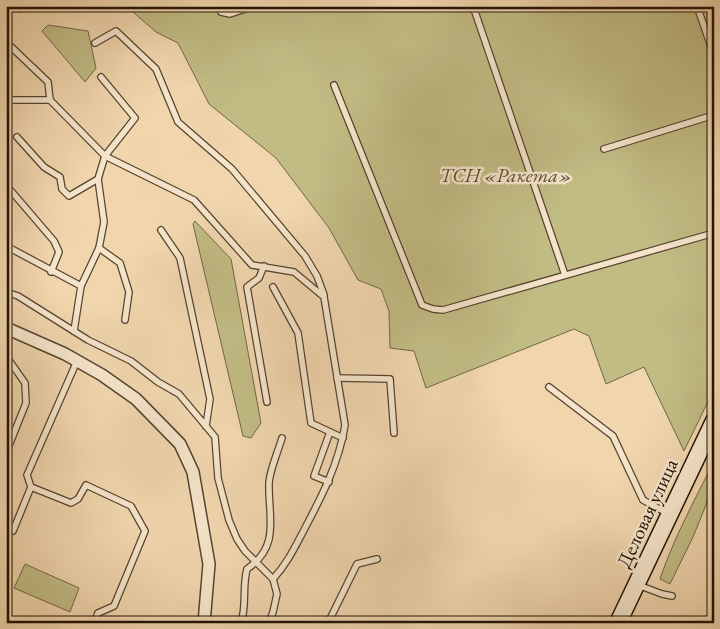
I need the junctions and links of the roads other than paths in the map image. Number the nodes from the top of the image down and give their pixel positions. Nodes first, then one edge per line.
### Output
1 (18, 6) edge
2 (27, 6) edge
3 (221, 6) edge
4 (254, 6) edge
5 (473, 6) edge
6 (697, 6) edge
7 (6, 42) edge
8 (95, 43) dead end
9 (714, 55) edge
10 (101, 78) dead end
11 (334, 85) dead end
12 (6, 100) edge
13 (50, 100) junction
14 (714, 114) edge
15 (17, 137) dead end
16 (604, 149) dead end
17 (105, 156) junction
18 (98, 179) junction
19 (6, 184) edge
20 (161, 230) dead end
21 (714, 233) edge
22 (6, 246) edge
23 (99, 248) junction
24 (264, 266) junction
25 (51, 272) junction
26 (566, 275) junction
27 (81, 286) junction
28 (273, 287) dead end
29 (6, 292) edge
30 (324, 298) junction
31 (125, 320) dead end
32 (8, 329) edge
33 (74, 331) junction
34 (6, 350) edge
35 (6, 356) edge
36 (77, 361) junction
37 (337, 378) junction
38 (549, 387) dead end
39 (267, 402) dead end
40 (714, 421) edge
41 (206, 426) junction
42 (330, 432) junction
43 (394, 433) dead end
44 (282, 438) dead end
45 (343, 438) junction
46 (6, 453) edge
47 (329, 482) junction
48 (31, 487) junction
49 (669, 514) junction
50 (13, 531) dead end
51 (377, 558) dead end
52 (258, 561) junction
53 (273, 579) junction
54 (636, 584) junction
55 (672, 596) dead end
56 (94, 623) edge
57 (204, 623) edge
58 (241, 623) edge
59 (269, 623) edge
60 (328, 623) edge
61 (618, 623) edge

1 - 2 lane
3 - 4 lane
5 - 26 lane
6 - 9 lane
7 - 13 lane
8 - 30 lane
10 - 17 lane
11 - 26 lane
12 - 13 lane
13 - 17 lane
14 - 16 lane
15 - 18 lane
17 - 18 lane
17 - 24 lane
18 - 23 lane
19 - 25 lane
20 - 41 lane
21 - 26 lane
22 - 25 lane
23 - 27 lane
23 - 31 lane
24 - 30 lane
24 - 39 lane
25 - 27 lane
27 - 33 lane
28 - 42 lane
29 - 33 lane
30 - 37 lane
32 - 34 lane
32 - 36 street
33 - 41 lane
35 - 46 lane
36 - 48 lane
36 - 57 street
37 - 43 lane
37 - 45 lane
38 - 49 lane
40 - 49 street, Деловая улица
41 - 52 lane
42 - 45 lane
42 - 47 lane
44 - 52 lane
45 - 47 lane
47 - 53 lane
48 - 50 lane
48 - 56 lane
49 - 54 street, Деловая улица
51 - 60 lane
52 - 53 lane
52 - 58 lane
53 - 59 lane
54 - 55 lane
54 - 61 street, Деловая улица

